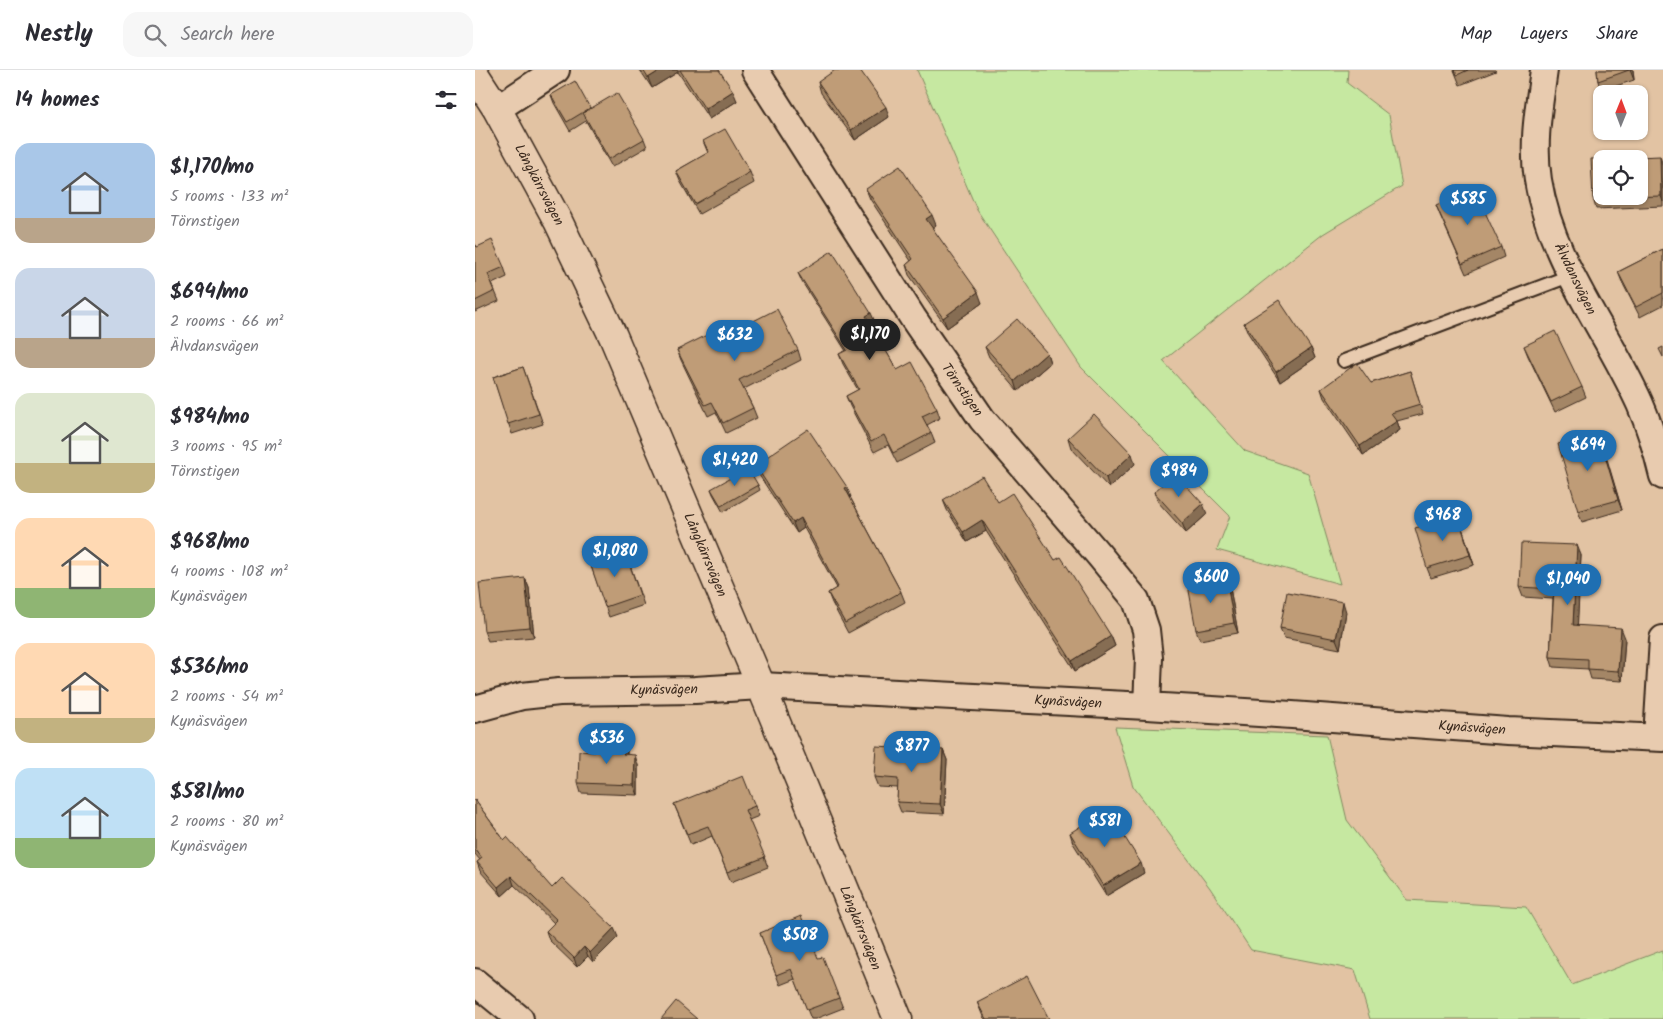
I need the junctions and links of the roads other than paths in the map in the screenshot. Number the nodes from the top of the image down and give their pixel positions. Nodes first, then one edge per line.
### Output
1 (556, 70) edge
2 (755, 70) edge
3 (1544, 70) edge
4 (475, 75) edge
5 (497, 109) junction
6 (1572, 275) junction
7 (1344, 361) dead end
8 (1663, 476) edge
9 (1663, 639) edge
10 (761, 686) junction
11 (1147, 706) junction
12 (475, 709) edge
13 (1660, 737) edge
14 (475, 982) edge
15 (520, 1019) edge
16 (898, 1019) edge

1 - 5 street
2 - 11 street, Törnstigen
3 - 6 street, Älvdansvägen
4 - 5 street, Långkärrsvägen
5 - 10 street, Långkärrsvägen
6 - 7 lane
6 - 8 street, Älvdansvägen
9 - 13 street
10 - 11 street, Kynäsvägen
10 - 12 street, Kynäsvägen
10 - 16 street, Långkärrsvägen
11 - 13 street, Kynäsvägen
14 - 15 street

